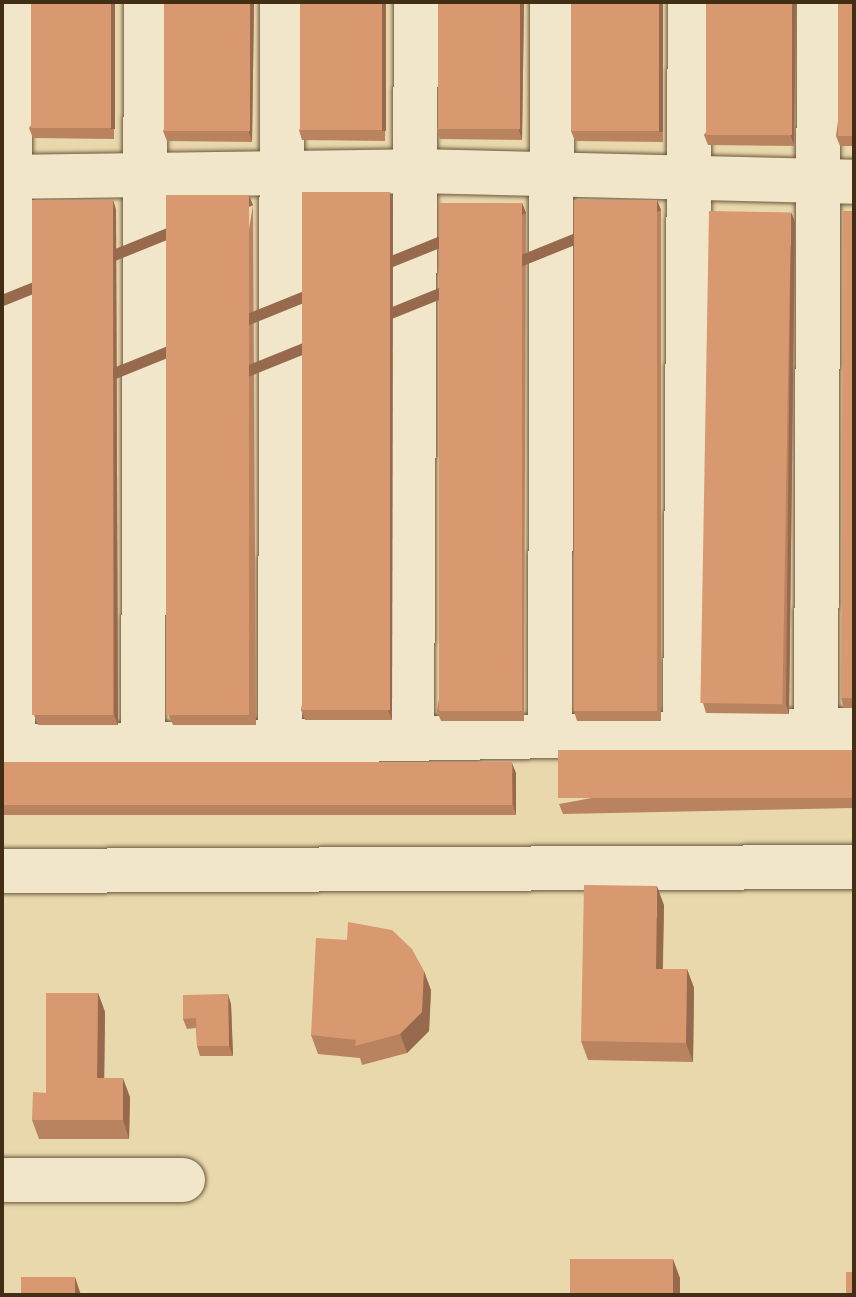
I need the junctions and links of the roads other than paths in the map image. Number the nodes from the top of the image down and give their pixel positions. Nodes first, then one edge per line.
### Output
1 (9, 2) edge
2 (146, 2) edge
3 (282, 2) edge
4 (416, 2) edge
5 (552, 2) edge
6 (690, 2) edge
7 (819, 2) edge
8 (415, 171) junction
9 (282, 173) junction
10 (145, 175) junction
11 (6, 176) edge
12 (551, 176) junction
13 (689, 180) junction
14 (836, 182) edge
15 (835, 730) edge
16 (685, 733) junction
17 (550, 736) junction
18 (412, 738) junction
19 (280, 741) junction
20 (143, 744) junction
21 (8, 747) edge
22 (854, 867) edge
23 (2, 871) edge
24 (2, 1180) edge
25 (183, 1180) dead end

1 - 11 street
2 - 10 street
3 - 9 street
4 - 8 street
5 - 12 street
6 - 13 street
7 - 14 street
8 - 9 street
8 - 12 street
8 - 18 street
9 - 10 street
9 - 19 street
10 - 11 street
10 - 20 street
11 - 21 street
12 - 13 street
12 - 17 street
13 - 14 street
13 - 16 street
14 - 15 street
15 - 16 street
16 - 17 street
17 - 18 street
18 - 19 street
19 - 20 street
20 - 21 street
22 - 23 street
24 - 25 street

